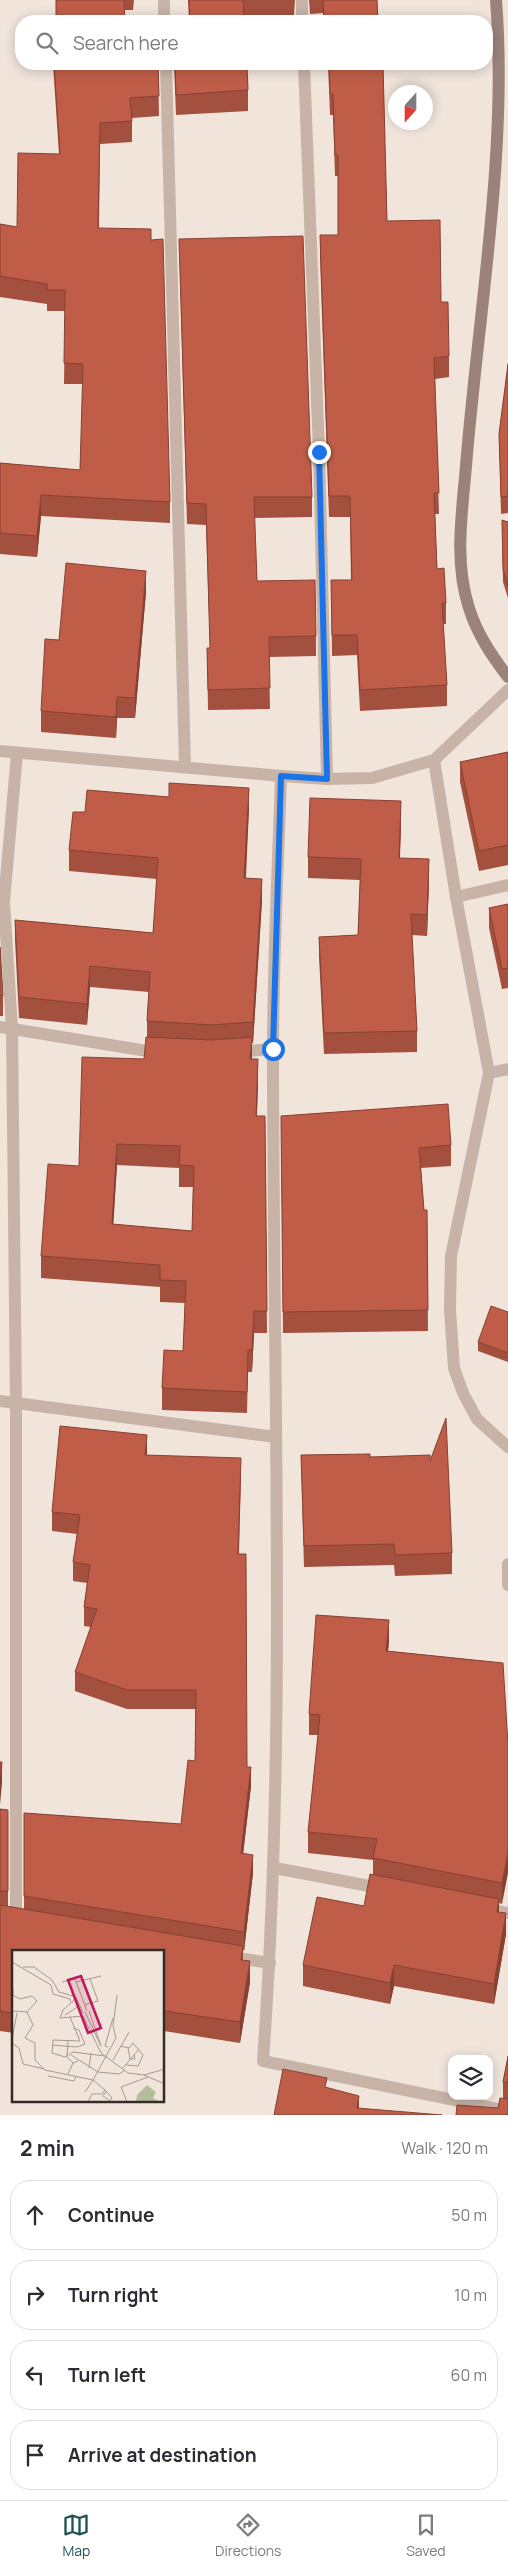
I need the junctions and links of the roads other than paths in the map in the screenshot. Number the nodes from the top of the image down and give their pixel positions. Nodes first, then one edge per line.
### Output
1 (164, 0) edge
2 (302, 0) edge
3 (496, 0) edge
4 (164, 15) edge
5 (302, 15) edge
6 (166, 70) edge
7 (304, 70) edge
8 (508, 677) edge
9 (508, 690) edge
10 (0, 751) edge
11 (17, 753) junction
12 (434, 760) junction
13 (185, 766) junction
14 (281, 776) junction
15 (327, 779) junction
16 (508, 885) edge
17 (456, 896) junction
18 (6, 1027) edge
19 (273, 1049) junction
20 (176, 1052) edge
21 (221, 1053) edge
22 (508, 1070) edge
23 (489, 1073) junction
24 (0, 1401) edge
25 (16, 1404) junction
26 (276, 1437) junction
27 (508, 1447) edge
28 (508, 1564) edge
29 (508, 1585) edge
30 (275, 1868) junction
31 (401, 1892) edge
32 (469, 1905) edge
33 (508, 1913) edge
34 (0, 1919) edge
35 (211, 1954) edge
36 (270, 1963) junction
37 (508, 2111) edge

1 - 4 street
2 - 5 street
3 - 8 street
6 - 13 street
7 - 15 street
9 - 12 street
10 - 11 street
11 - 13 street
11 - 18 street
12 - 15 street
12 - 17 street
13 - 14 street
14 - 15 street
14 - 19 street
16 - 17 street
17 - 23 street
18 - 20 street
18 - 25 street
19 - 21 street
19 - 26 street
22 - 23 street
23 - 27 street
24 - 25 street
25 - 26 street
25 - 34 street
26 - 30 street
28 - 29 street
30 - 31 street
30 - 36 street
32 - 33 street
35 - 36 street
36 - 37 street

